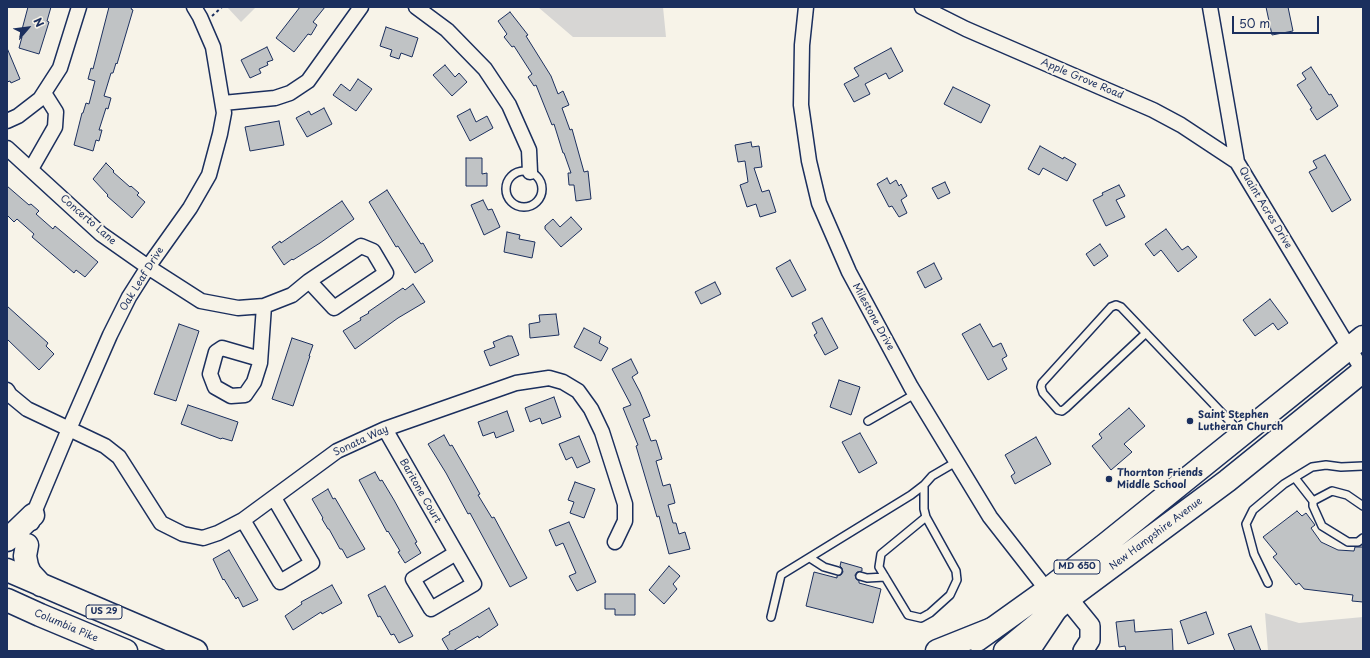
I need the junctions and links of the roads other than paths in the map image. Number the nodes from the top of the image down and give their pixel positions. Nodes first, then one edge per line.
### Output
1 (79, 7) edge
2 (194, 7) edge
3 (360, 7) edge
4 (416, 7) edge
5 (806, 7) edge
6 (922, 7) edge
7 (1210, 7) edge
8 (44, 93) junction
9 (222, 103) junction
10 (7, 121) edge
11 (7, 148) edge
12 (1237, 162) junction
13 (31, 169) junction
14 (530, 172) junction
15 (148, 267) junction
16 (309, 281) junction
17 (264, 306) junction
18 (1146, 334) junction
19 (1356, 342) edge
20 (260, 359) dead end
21 (1363, 371) edge
22 (7, 390) edge
23 (915, 394) junction
24 (868, 421) dead end
25 (69, 429) junction
26 (385, 429) junction
27 (1242, 434) junction
28 (956, 462) junction
29 (1363, 466) edge
30 (1295, 478) junction
31 (924, 485) junction
32 (274, 498) junction
33 (1313, 501) junction
34 (1363, 506) edge
35 (33, 515) joint
36 (926, 517) junction
37 (243, 520) junction
38 (1363, 538) edge
39 (17, 542) edge
40 (616, 542) dead end
41 (1106, 544) junction
42 (456, 553) dead end
43 (810, 558) junction
44 (838, 571) dead end
45 (8, 572) edge
46 (860, 576) dead end
47 (885, 577) junction
48 (1268, 583) dead end
49 (42, 585) junction
50 (1047, 590) junction
51 (7, 600) edge
52 (1062, 604) junction
53 (770, 617) dead end
54 (992, 629) junction
55 (126, 651) edge
56 (196, 651) edge
57 (938, 651) edge
58 (963, 651) edge
59 (986, 651) edge
60 (1005, 651) edge
61 (1028, 651) edge
62 (1083, 651) edge

1 - 8 street
2 - 9 street, Oak Leaf Drive
3 - 9 street
4 - 14 street
5 - 23 street, Milestone Drive
6 - 12 street, Apple Grove Road
7 - 12 street, Quaint Acres Drive
8 - 10 street
8 - 13 street
9 - 15 street, Oak Leaf Drive
11 - 13 street, Concerto Lane
12 - 19 street, Quaint Acres Drive
13 - 15 street, Concerto Lane
14 - 14 lane
15 - 17 street, Concerto Lane
15 - 25 street, Oak Leaf Drive
16 - 16 street, Concerto Lane
16 - 17 street, Concerto Lane
17 - 20 street
18 - 18 lane
18 - 27 lane
19 - 21 street, Quaint Acres Drive
19 - 27 main road, MD 650
21 - 52 main road, New Hampshire Avenue / MD 650
22 - 25 street, Sonata Way
23 - 24 lane
23 - 28 street, Milestone Drive
25 - 35 street, Oak Leaf Drive
25 - 37 street, Sonata Way
26 - 32 street, Sonata Way
26 - 40 street, Sonata Way
26 - 42 street, Baritone Court
27 - 41 main road, MD 650
28 - 31 lane
28 - 50 street, Milestone Drive
29 - 30 lane
30 - 33 lane
30 - 48 lane
31 - 36 lane
31 - 43 lane
32 - 37 street, Sonata Way
32 - 37 street
33 - 34 lane
33 - 38 lane
35 - 39 main road
36 - 47 lane
36 - 47 lane
39 - 45 street
39 - 49 main road
41 - 50 main road, MD 650
41 - 52 main road
43 - 44 lane
43 - 53 lane
45 - 49 main road, US 29
46 - 47 lane
49 - 56 main road, US 29
50 - 54 main road, MD 650
50 - 59 main road
51 - 55 main road, Columbia Pike / US 29
52 - 60 main road, New Hampshire Avenue / MD 650
52 - 61 main road
52 - 62 street
54 - 57 main road
54 - 58 main road, MD 650

